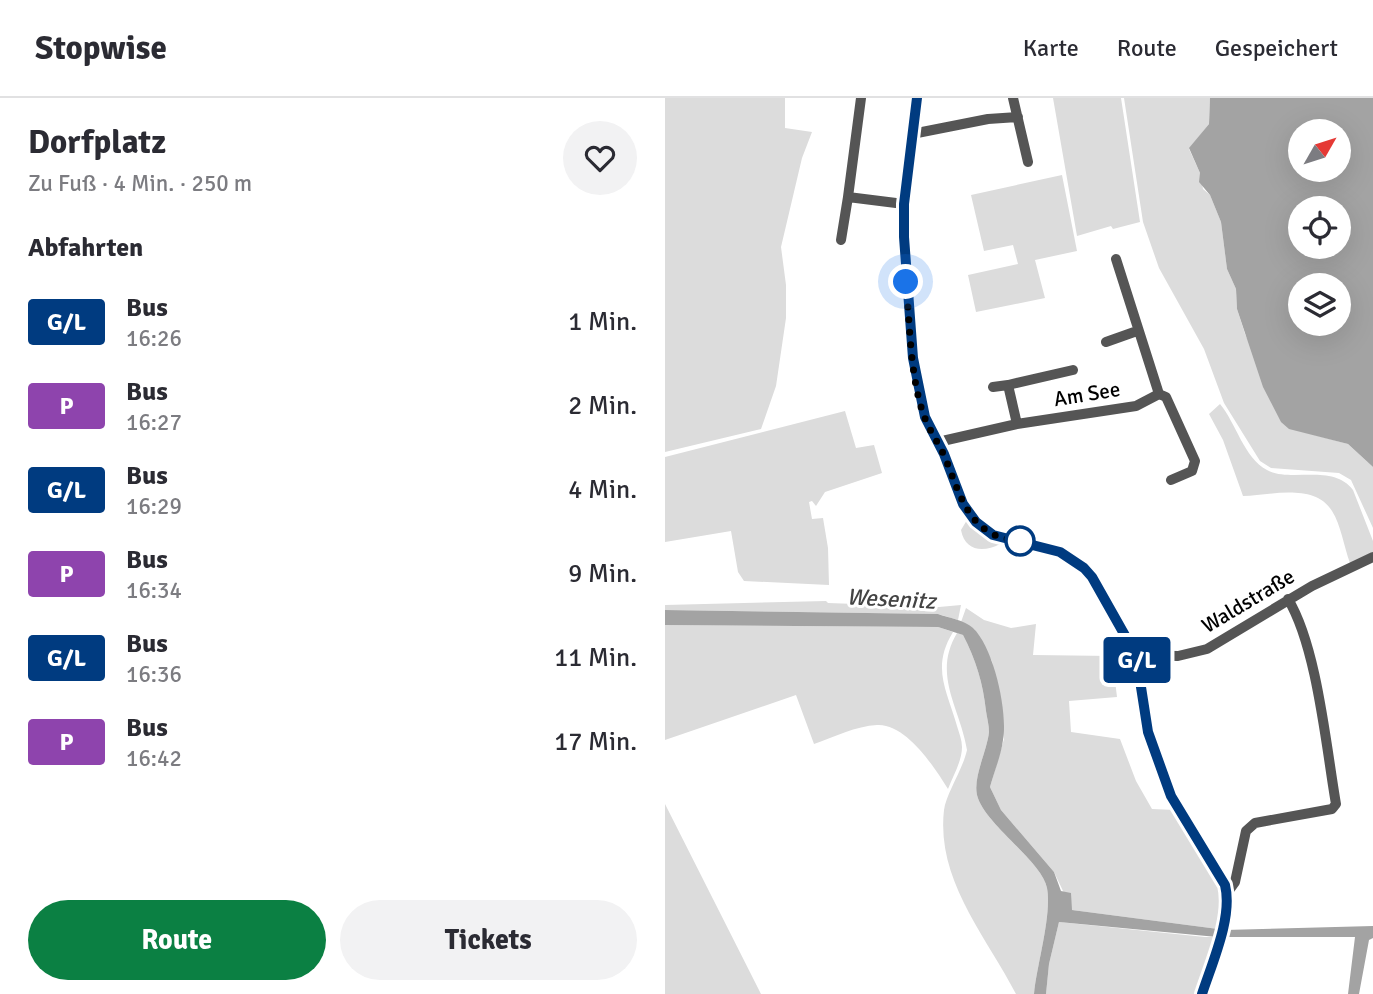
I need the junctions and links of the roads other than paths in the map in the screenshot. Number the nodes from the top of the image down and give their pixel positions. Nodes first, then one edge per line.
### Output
1 (860, 98) edge
2 (917, 98) edge
3 (1013, 98) edge
4 (1018, 117) junction
5 (912, 134) junction
6 (1028, 162) dead end
7 (848, 197) junction
8 (904, 204) junction
9 (841, 240) dead end
10 (1116, 259) dead end
11 (1137, 331) junction
12 (1106, 342) dead end
13 (1073, 370) dead end
14 (1008, 385) junction
15 (993, 387) dead end
16 (1159, 394) junction
17 (1017, 424) junction
18 (938, 442) junction
19 (1171, 480) dead end
20 (1373, 557) edge
21 (1288, 599) junction
22 (1136, 655) junction
23 (1227, 893) junction
24 (1202, 994) edge

1 - 7 street
2 - 5 street
3 - 4 street
4 - 5 street
4 - 6 street
5 - 8 street
7 - 8 street
7 - 9 street
8 - 18 street
10 - 11 street
11 - 12 street
11 - 16 street
13 - 14 street, Am See
14 - 15 street, Am See
14 - 17 street
16 - 17 street, Am See
16 - 19 street
17 - 18 street, Am See
18 - 22 street
20 - 21 street, Waldstraße
21 - 22 street, Waldstraße
21 - 23 street
22 - 23 street
23 - 24 street

